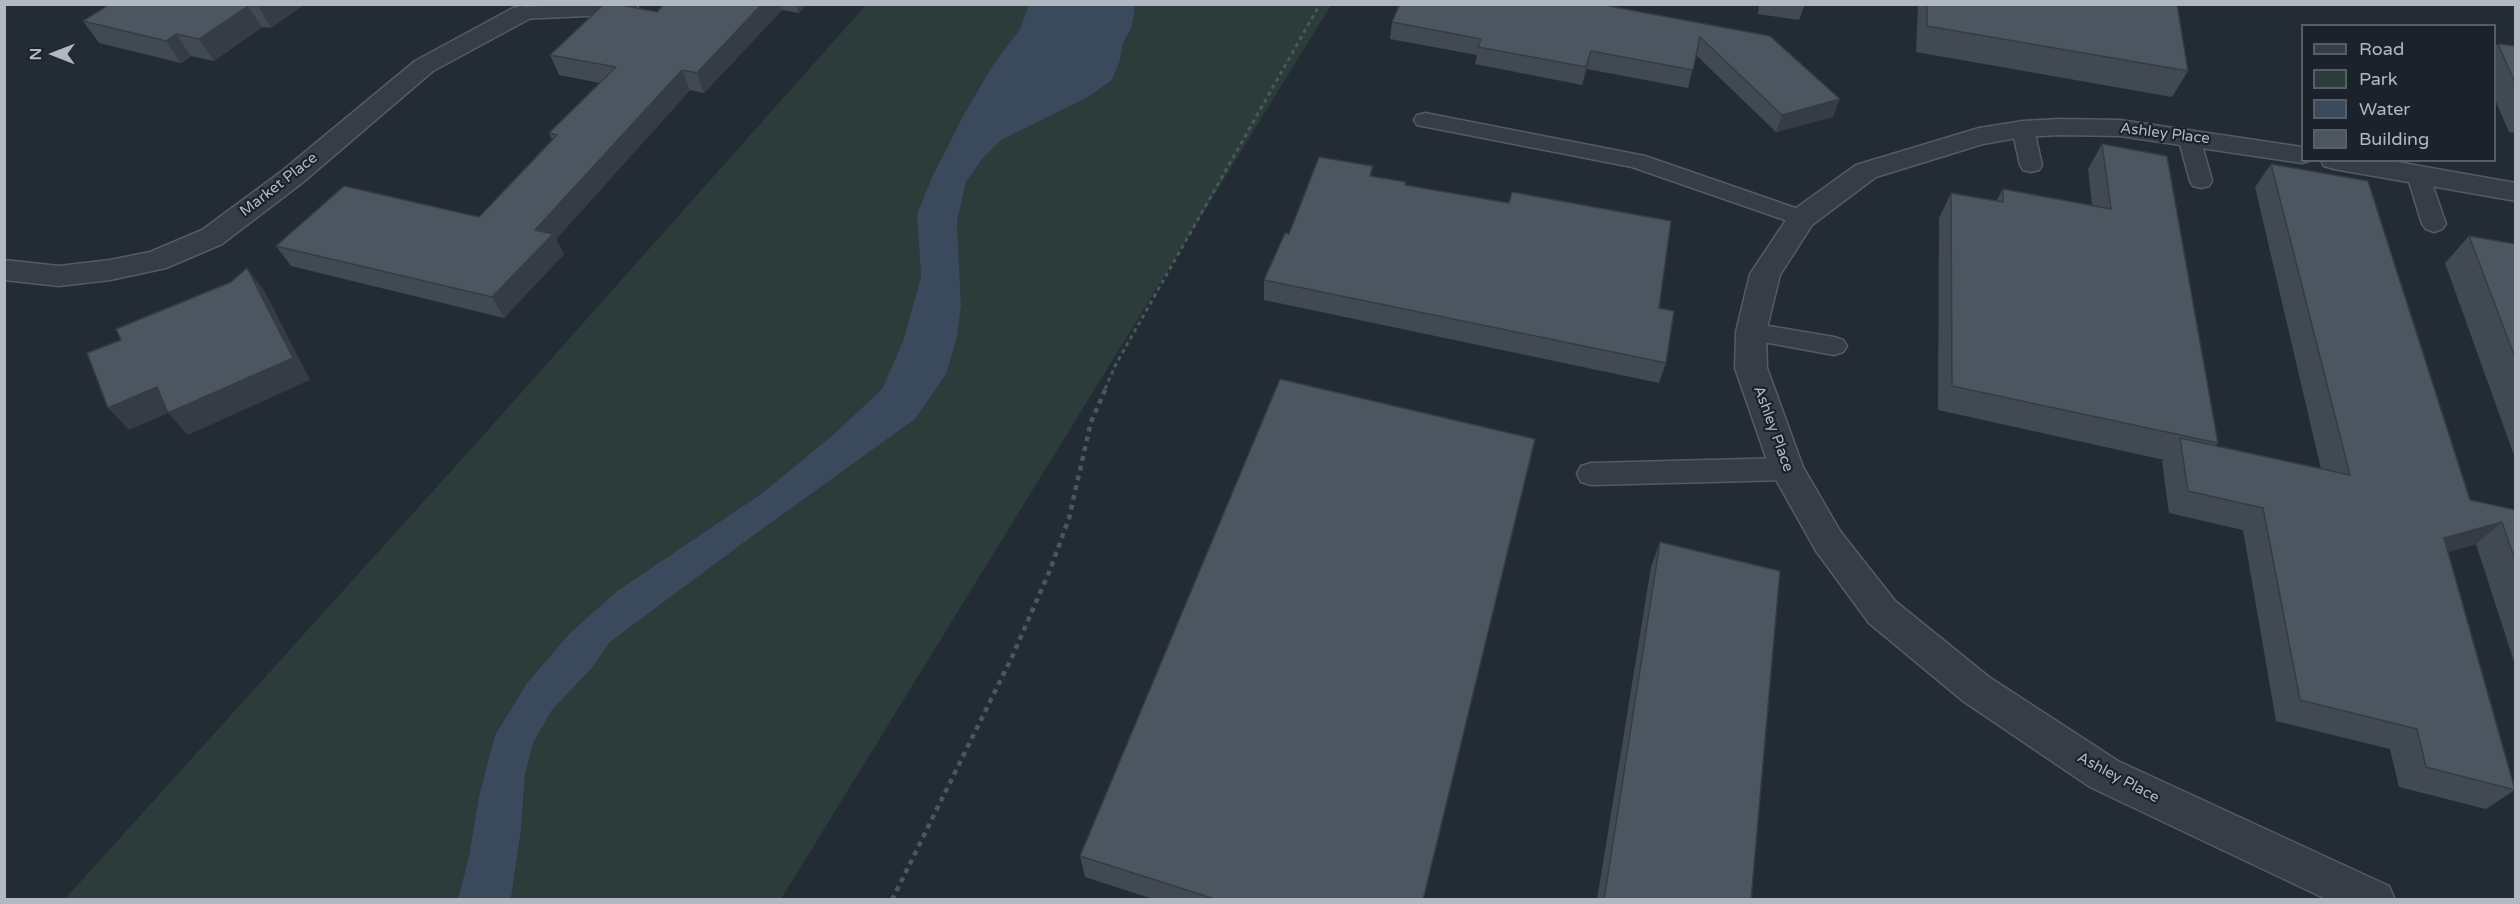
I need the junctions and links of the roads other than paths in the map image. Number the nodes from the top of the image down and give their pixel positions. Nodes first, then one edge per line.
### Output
1 (628, 8) edge
2 (522, 13) joint
3 (1425, 120) dead end
4 (2023, 129) junction
5 (2189, 137) junction
6 (2301, 155) edge
7 (2344, 162) edge
8 (2031, 165) dead end
9 (2418, 176) junction
10 (2201, 182) dead end
11 (2516, 192) edge
12 (1802, 218) junction
13 (2434, 224) dead end
14 (4, 270) edge
15 (1751, 332) junction
16 (1834, 346) dead end
17 (1786, 469) junction
18 (1591, 474) dead end
19 (2374, 900) edge

1 - 2 lane
2 - 14 street, Market Place
3 - 12 lane
4 - 5 street, Ashley Place
4 - 8 lane
4 - 12 street, Ashley Place
5 - 6 street, Ashley Place
5 - 10 lane
7 - 9 street
9 - 11 street
9 - 13 lane
12 - 15 street, Ashley Place
15 - 16 lane
15 - 17 street, Ashley Place
17 - 18 lane
17 - 19 street, Ashley Place

